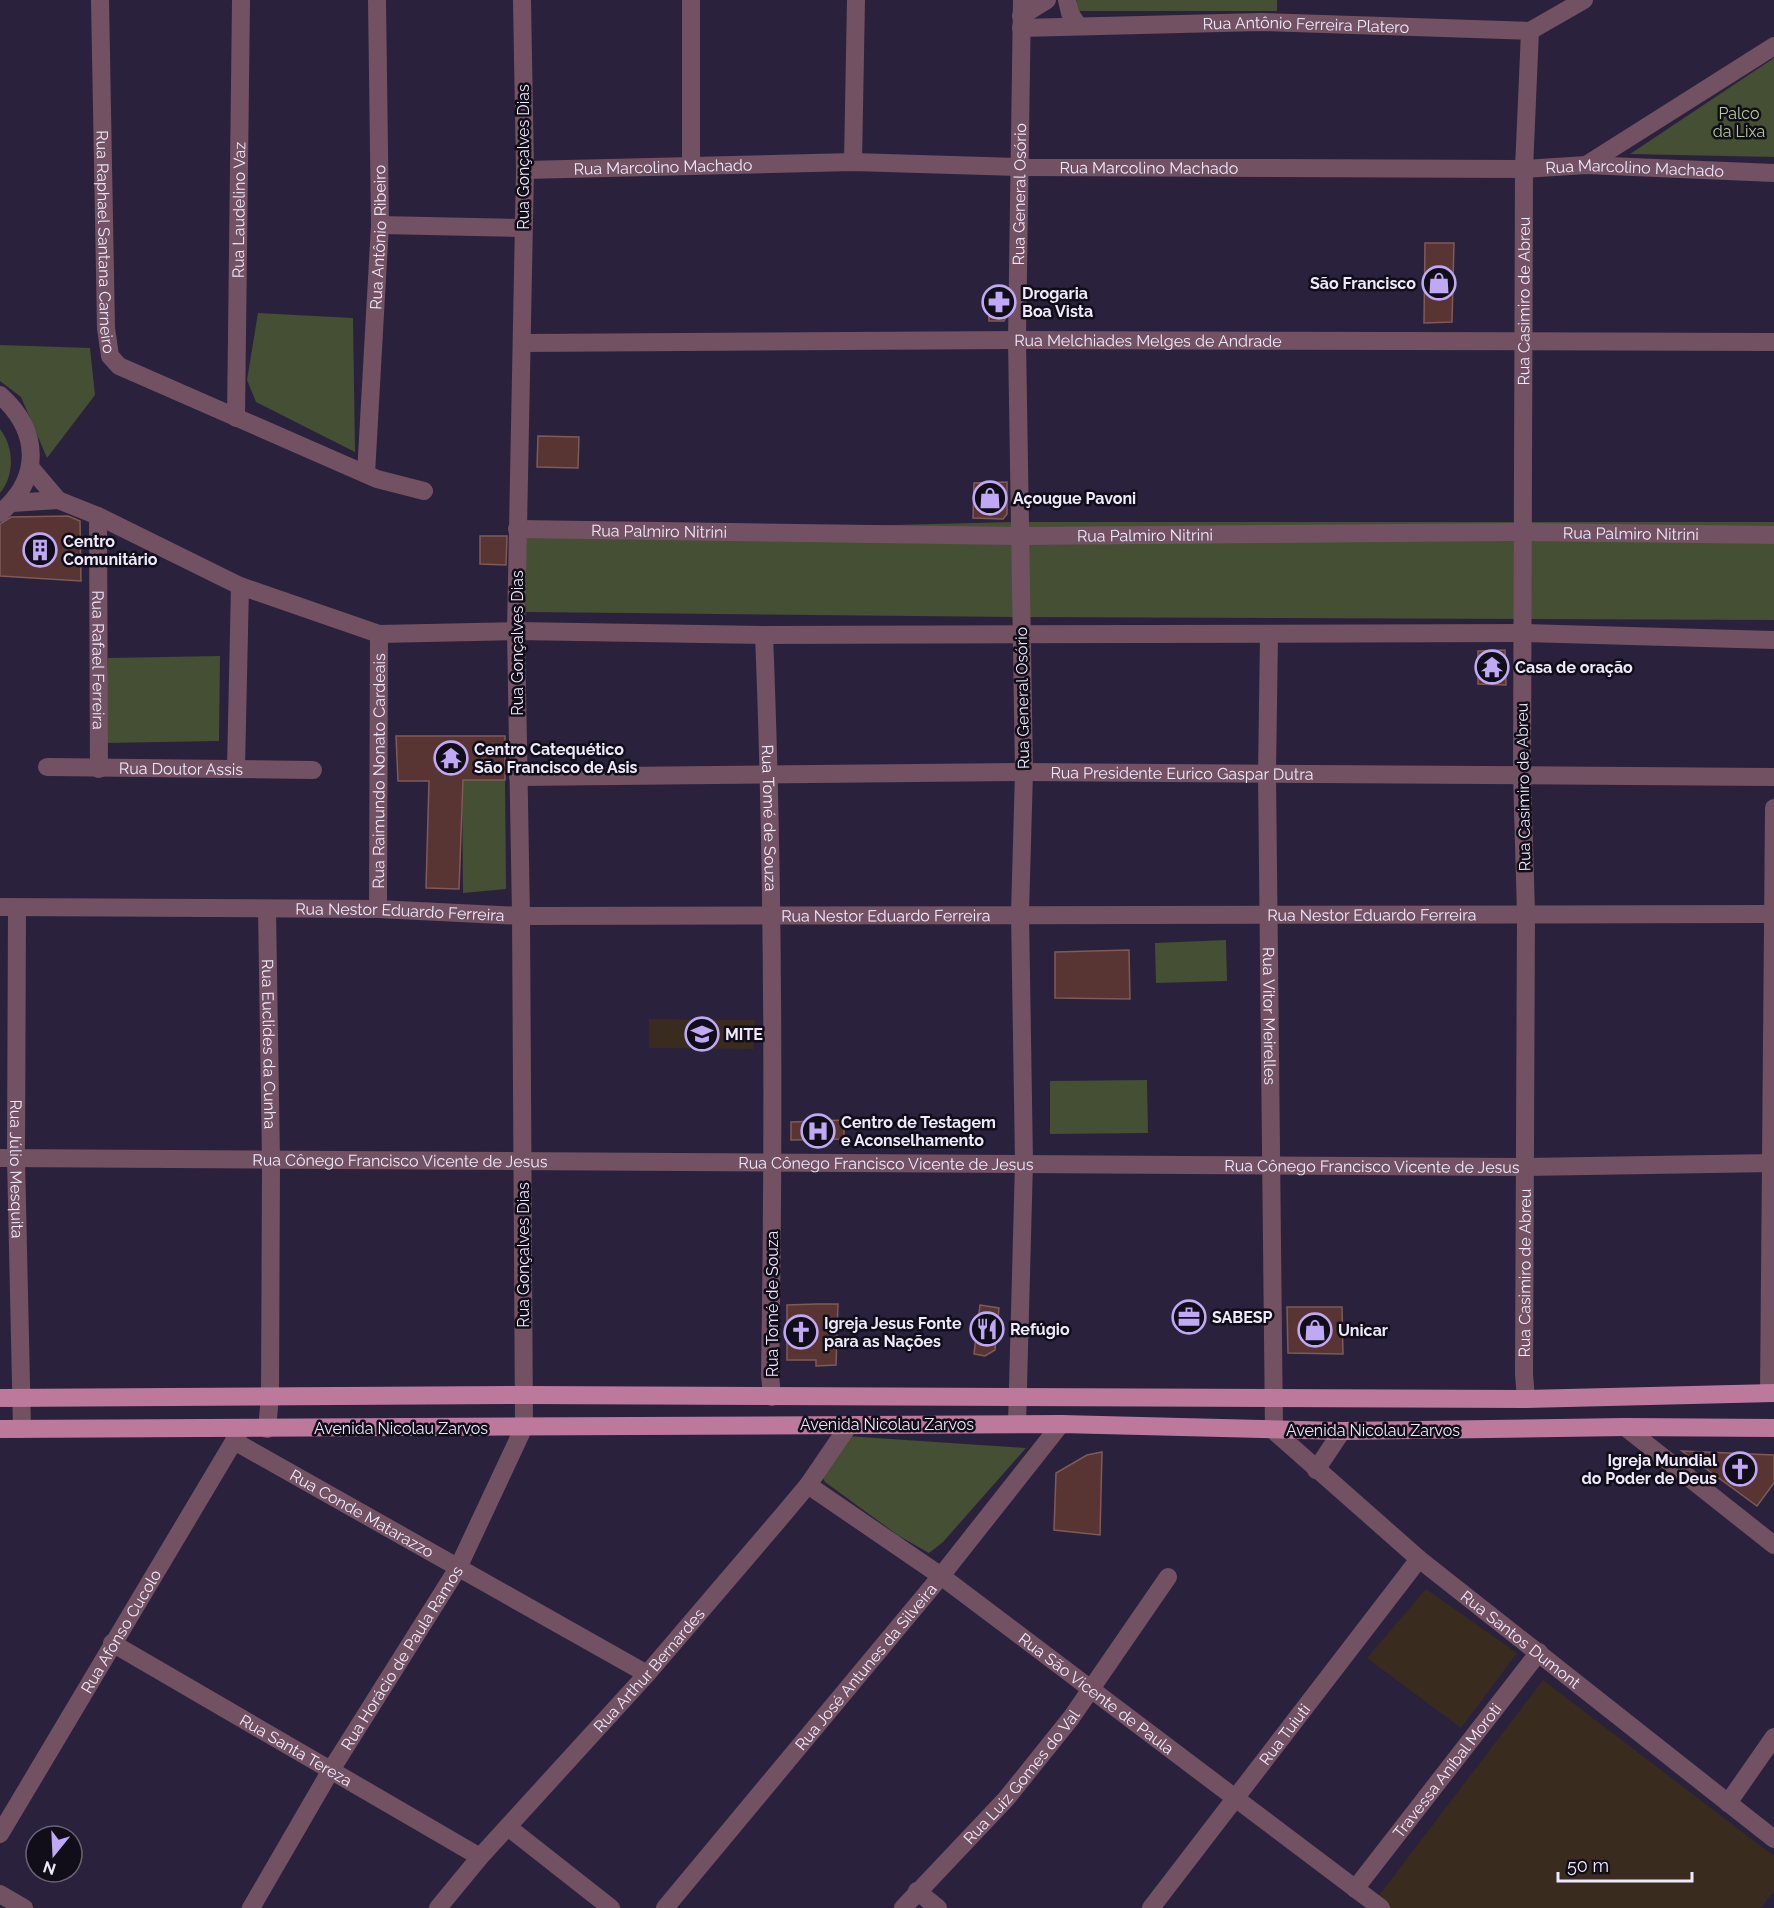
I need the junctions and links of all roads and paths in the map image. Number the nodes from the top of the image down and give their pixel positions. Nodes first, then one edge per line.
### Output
1 (100, 0) edge
2 (241, 0) edge
3 (377, 0) edge
4 (522, 0) edge
5 (692, 0) edge
6 (856, 0) edge
7 (1047, 0) edge
8 (1067, 0) edge
9 (1584, 0) edge
10 (1563, 6) edge
11 (1022, 15) edge
12 (1078, 26) junction
13 (1530, 31) junction
14 (1774, 46) edge
15 (853, 162) junction
16 (1586, 165) junction
17 (691, 166) junction
18 (1019, 167) junction
19 (1524, 169) junction
20 (525, 170) junction
21 (1774, 173) edge
22 (380, 225) junction
23 (523, 228) junction
24 (1017, 340) junction
25 (1524, 342) junction
26 (1774, 342) edge
27 (522, 343) junction
28 (0, 395) edge
29 (236, 418) junction
30 (30, 466) junction
31 (366, 474) junction
32 (424, 491) dead end
33 (58, 500) junction
34 (6, 508) edge
35 (98, 516) junction
36 (517, 529) junction
37 (1522, 532) junction
38 (1774, 535) edge
39 (1021, 536) junction
40 (240, 586) junction
41 (516, 631) junction
42 (1522, 633) junction
43 (379, 634) junction
44 (1020, 634) junction
45 (764, 635) junction
46 (1269, 635) junction
47 (1774, 640) edge
48 (47, 767) dead end
49 (99, 768) junction
50 (236, 768) junction
51 (314, 770) dead end
52 (1024, 772) junction
53 (1267, 773) junction
54 (770, 774) junction
55 (1522, 774) junction
56 (518, 777) junction
57 (1774, 777) edge
58 (1774, 808) edge
59 (9, 908) edge
60 (267, 909) junction
61 (378, 909) junction
62 (772, 913) junction
63 (1020, 913) junction
64 (1269, 913) junction
65 (1526, 913) junction
66 (1773, 914) edge
67 (521, 916) junction
68 (8, 1158) edge
69 (271, 1161) junction
70 (523, 1161) junction
71 (773, 1162) junction
72 (1024, 1162) junction
73 (1772, 1163) edge
74 (1271, 1164) junction
75 (1525, 1167) junction
76 (1771, 1393) edge
77 (524, 1395) junction
78 (270, 1396) junction
79 (1016, 1396) junction
80 (1274, 1396) junction
81 (22, 1397) junction
82 (772, 1397) junction
83 (0, 1398) edge
84 (1526, 1399) junction
85 (1017, 1424) junction
86 (1061, 1424) junction
87 (774, 1425) junction
88 (849, 1425) junction
89 (524, 1427) junction
90 (1625, 1427) junction
91 (1774, 1428) edge
92 (0, 1429) edge
93 (22, 1429) junction
94 (267, 1429) junction
95 (1274, 1431) junction
96 (1342, 1431) junction
97 (238, 1435) junction
98 (1316, 1470) junction
99 (808, 1485) junction
100 (1774, 1545) edge
101 (1419, 1559) junction
102 (458, 1568) junction
103 (941, 1576) junction
104 (1168, 1577) dead end
105 (112, 1643) junction
106 (1539, 1652) junction
107 (647, 1674) junction
108 (1090, 1689) junction
109 (1774, 1737) edge
110 (331, 1770) junction
111 (1236, 1801) junction
112 (1728, 1803) junction
113 (508, 1827) junction
114 (0, 1834) edge
115 (1774, 1839) edge
116 (480, 1857) junction
117 (1355, 1889) junction
118 (917, 1891) junction
119 (0, 1894) edge
120 (24, 1908) edge
121 (251, 1908) edge
122 (438, 1908) edge
123 (611, 1908) edge
124 (665, 1908) edge
125 (903, 1908) edge
126 (938, 1908) edge
127 (1151, 1908) edge
128 (1381, 1908) edge

1 - 29 street, Rua Raphael Santana Carneiro
2 - 29 street, Rua Laudelino Vaz
3 - 22 street, Rua Antônio Ribeiro
4 - 20 street, Rua Gonçalves Dias
5 - 17 street
6 - 15 street
7 - 11 street
8 - 12 street
9 - 10 street
10 - 13 street
11 - 12 street, Rua Antônio Ferreira Platero
11 - 18 street, Rua General Osório
12 - 13 street, Rua Antônio Ferreira Platero
13 - 19 street, Rua Casimiro de Abreu
14 - 16 street
15 - 17 street, Rua Marcolino Machado
15 - 18 street, Rua Marcolino Machado
16 - 19 street, Rua Marcolino Machado
16 - 21 street, Rua Marcolino Machado
17 - 20 street, Rua Marcolino Machado
18 - 19 street, Rua Marcolino Machado
18 - 24 street, Rua General Osório
19 - 25 street, Rua Casimiro de Abreu
20 - 23 street, Rua Gonçalves Dias
22 - 23 street
22 - 31 street, Rua Antônio Ribeiro
23 - 27 street, Rua Gonçalves Dias
24 - 25 street, Rua Melchiades Melges de Andrade
24 - 27 street, Rua Melchiades Melges de Andrade
24 - 39 street, Rua General Osório
25 - 26 street, Rua Melchiades Melges de Andrade
25 - 37 street, Rua Casimiro de Abreu
27 - 36 street, Rua Gonçalves Dias
28 - 30 street
29 - 31 street, Rua Raphael Santana Carneiro
30 - 33 street
30 - 34 street
31 - 32 street, Rua Raphael Santana Carneiro
33 - 34 street
33 - 35 street
35 - 40 street
35 - 49 street, Rua Rafael Ferreira
36 - 39 street, Rua Palmiro Nitrini
36 - 41 street, Rua Gonçalves Dias
37 - 38 street, Rua Palmiro Nitrini
37 - 39 street, Rua Palmiro Nitrini
37 - 42 street, Rua Casimiro de Abreu
39 - 44 street, Rua General Osório
40 - 43 street
40 - 50 street
41 - 43 street
41 - 45 street
41 - 56 street, Rua Gonçalves Dias
42 - 46 street
42 - 47 street
42 - 55 street, Rua Casimiro de Abreu
43 - 61 street, Rua Raimundo Nonato Cardeais
44 - 45 street
44 - 46 street
44 - 52 street, Rua General Osório
45 - 54 street, Rua Tomé de Souza
46 - 53 street, Rua Vitor Meirelles
48 - 49 street, Rua Doutor Assis
49 - 50 street, Rua Doutor Assis
50 - 51 street, Rua Doutor Assis
52 - 53 street, Rua Presidente Eurico Gaspar Dutra
52 - 54 street, Rua Presidente Eurico Gaspar Dutra
52 - 63 street, Rua General Osório
53 - 55 street, Rua Presidente Eurico Gaspar Dutra
53 - 64 street, Rua Vitor Meirelles
54 - 56 street, Rua Presidente Eurico Gaspar Dutra
54 - 62 street, Rua Tomé de Souza
55 - 57 street, Rua Presidente Eurico Gaspar Dutra
55 - 65 street, Rua Casimiro de Abreu
56 - 67 street, Rua Gonçalves Dias
58 - 66 street
59 - 60 street, Rua Nestor Eduardo Ferreira
59 - 68 street, Rua Júlio Mesquita
60 - 61 street, Rua Nestor Eduardo Ferreira
60 - 69 street, Rua Euclides da Cunha
61 - 67 street, Rua Nestor Eduardo Ferreira
62 - 63 street, Rua Nestor Eduardo Ferreira
62 - 67 street, Rua Nestor Eduardo Ferreira
62 - 71 street, Rua Tomé de Souza
63 - 64 street, Rua Nestor Eduardo Ferreira
63 - 72 street, Rua General Osório
64 - 65 street, Rua Nestor Eduardo Ferreira
64 - 74 street, Rua Vitor Meirelles
65 - 66 street, Rua Nestor Eduardo Ferreira
65 - 75 street, Rua Casimiro de Abreu
66 - 73 street
67 - 70 street, Rua Gonçalves Dias
68 - 69 street, Rua Cônego Francisco Vicente de Jesus
68 - 81 street, Rua Júlio Mesquita
69 - 70 street, Rua Cônego Francisco Vicente de Jesus
69 - 78 street, Rua Euclides da Cunha
70 - 71 street, Rua Cônego Francisco Vicente de Jesus
70 - 77 street, Rua Gonçalves Dias
71 - 72 street, Rua Cônego Francisco Vicente de Jesus
71 - 82 street, Rua Tomé de Souza
72 - 74 street, Rua Cônego Francisco Vicente de Jesus
72 - 79 street, Rua General Osório
73 - 75 street, Rua Cônego Francisco Vicente de Jesus
73 - 76 street
74 - 75 street, Rua Cônego Francisco Vicente de Jesus
74 - 80 street, Rua Vitor Meirelles
75 - 84 street, Rua Casimiro de Abreu
76 - 84 main road, Avenida Nicolau Zarvos
77 - 78 main road, Avenida Nicolau Zarvos
77 - 82 main road, Avenida Nicolau Zarvos
77 - 89 street, Rua Horácio de Paula Ramos
78 - 81 main road, Avenida Nicolau Zarvos
78 - 94 street, Rua Euclides da Cunha
79 - 80 main road, Avenida Nicolau Zarvos
79 - 82 main road, Avenida Nicolau Zarvos
79 - 85 street, Rua General Osório
80 - 84 main road, Avenida Nicolau Zarvos
80 - 95 street, Rua Vitor Meirelles
81 - 83 main road, Avenida Nicolau Zarvos
81 - 93 street, Rua Júlio Mesquita
82 - 87 main road
85 - 86 main road, Avenida Nicolau Zarvos
85 - 88 main road, Avenida Nicolau Zarvos
86 - 95 main road, Avenida Nicolau Zarvos
86 - 103 street, Rua José Antunes da Silveira
87 - 88 main road, Avenida Nicolau Zarvos
87 - 89 main road, Avenida Nicolau Zarvos
88 - 99 street, Rua Arthur Bernardes
89 - 94 main road, Avenida Nicolau Zarvos
89 - 102 street, Rua Horácio de Paula Ramos
90 - 91 main road, Avenida Nicolau Zarvos
90 - 96 main road, Avenida Nicolau Zarvos
90 - 100 street
92 - 93 main road, Avenida Nicolau Zarvos
93 - 97 main road, Avenida Nicolau Zarvos
94 - 97 main road, Avenida Nicolau Zarvos
95 - 96 main road, Avenida Nicolau Zarvos
95 - 98 street, Rua Santos Dumont
96 - 98 street
97 - 102 street, Rua Conde Matarazzo
97 - 105 street, Rua Afonso Cucolo
98 - 101 street, Rua Santos Dumont
99 - 103 street, Rua São Vicente de Paula
99 - 107 street, Rua Arthur Bernardes
101 - 106 street, Rua Santos Dumont
101 - 111 street, Rua Tuiuti
102 - 107 street, Rua Conde Matarazzo
102 - 110 street, Rua Horácio de Paula Ramos
103 - 108 street, Rua São Vicente de Paula
103 - 124 street, Rua José Antunes da Silveira
104 - 108 street, Rua Luiz Gomes do Val
105 - 110 street, Rua Santa Tereza
105 - 114 street, Rua Afonso Cucolo
106 - 112 street, Rua Santos Dumont
106 - 117 street, Travessa Aníbal Moroti
107 - 113 street, Rua Arthur Bernardes
108 - 111 street, Rua São Vicente de Paula
108 - 118 street, Rua Luiz Gomes do Val
109 - 112 street
110 - 116 street, Rua Santa Tereza
110 - 121 street, Rua Horácio de Paula Ramos
111 - 117 street, Rua São Vicente de Paula
111 - 127 street, Rua Tuiuti
112 - 115 street, Rua Santos Dumont
113 - 116 street, Rua Arthur Bernardes
113 - 123 street
116 - 122 street, Rua Arthur Bernardes
117 - 128 street, Rua São Vicente de Paula
118 - 125 street, Rua Luiz Gomes do Val
118 - 126 street
119 - 120 street

